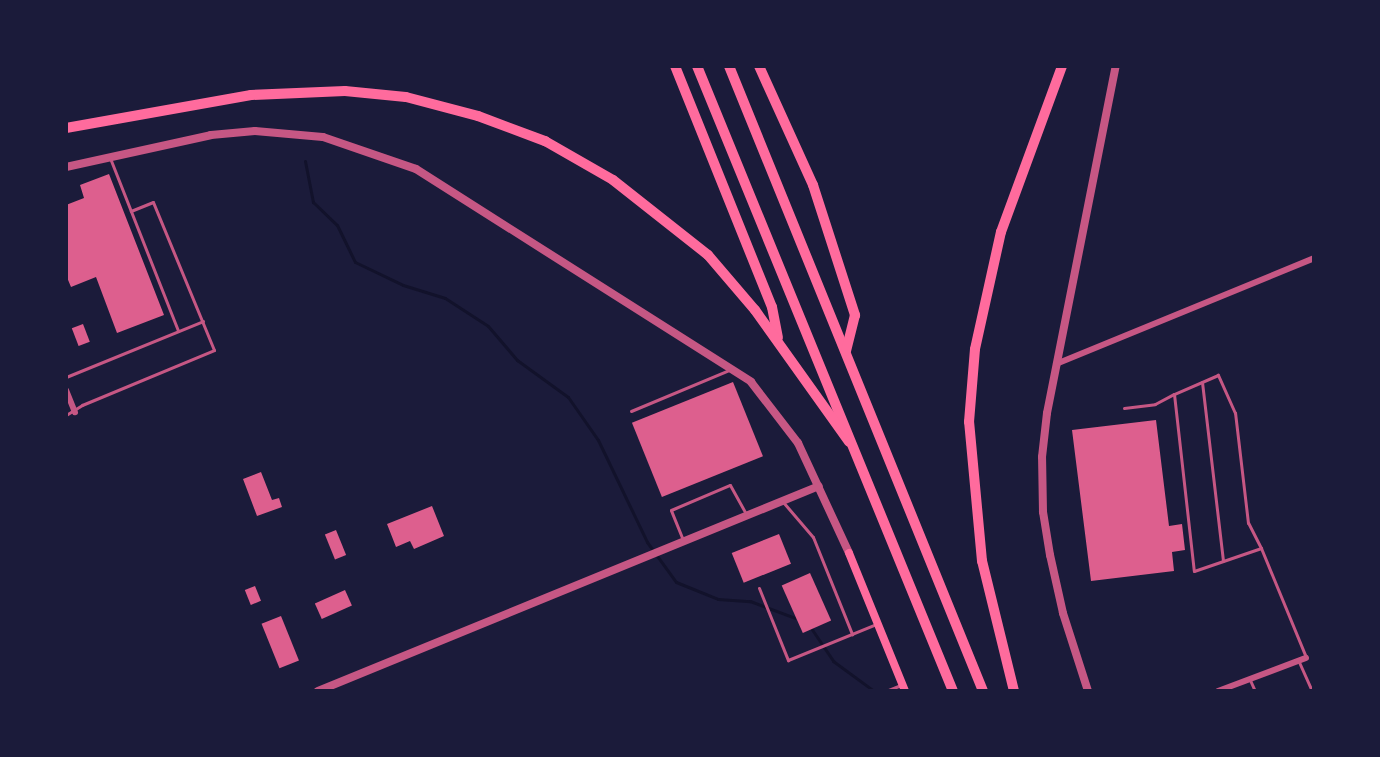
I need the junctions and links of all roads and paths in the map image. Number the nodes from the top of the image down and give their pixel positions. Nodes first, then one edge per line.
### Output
1 (675, 66) edge
2 (697, 66) edge
3 (729, 66) edge
4 (759, 66) edge
5 (1062, 66) edge
6 (1116, 66) edge
7 (66, 128) edge
8 (110, 156) junction
9 (66, 167) edge
10 (131, 211) junction
11 (1314, 258) edge
12 (203, 321) junction
13 (178, 331) junction
14 (779, 343) junction
15 (846, 351) junction
16 (1056, 364) junction
17 (734, 368) junction
18 (66, 376) edge
19 (1202, 382) junction
20 (66, 390) edge
21 (1174, 394) junction
22 (1124, 408) dead end
23 (631, 411) dead end
24 (75, 412) junction
25 (66, 415) edge
26 (849, 442) junction
27 (819, 486) junction
28 (783, 501) junction
29 (747, 516) junction
30 (684, 542) junction
31 (1261, 548) junction
32 (849, 554) joint
33 (1223, 561) junction
34 (759, 588) dead end
35 (878, 624) junction
36 (852, 634) junction
37 (1306, 658) joint
38 (1299, 661) junction
39 (1250, 680) junction
40 (1234, 687) junction
41 (904, 688) edge
42 (318, 691) edge
43 (886, 691) edge
44 (953, 691) edge
45 (983, 691) edge
46 (1014, 691) edge
47 (1088, 691) edge
48 (1218, 691) edge
49 (1226, 691) edge
50 (1255, 691) edge
51 (1312, 691) edge

1 - 14 highway
2 - 26 highway
3 - 15 highway
4 - 15 highway
5 - 46 highway
6 - 16 street
7 - 14 highway
8 - 9 street
8 - 10 lane
8 - 17 street
10 - 12 lane
10 - 13 lane
11 - 16 street
12 - 13 lane
12 - 24 lane
13 - 18 lane
14 - 26 highway
15 - 45 highway
16 - 47 street
17 - 23 lane
17 - 27 street
19 - 21 lane
19 - 31 lane
19 - 33 lane
20 - 24 street
21 - 22 lane
21 - 33 lane
24 - 25 lane
26 - 44 highway
27 - 28 street
27 - 32 street
28 - 29 street
28 - 36 lane
29 - 30 street
29 - 30 lane
30 - 42 street
31 - 33 lane
31 - 37 lane
32 - 35 main road
34 - 36 lane
35 - 36 lane
35 - 41 main road
37 - 38 street
38 - 39 street
38 - 51 lane
39 - 40 street
39 - 50 lane
40 - 48 street
40 - 49 street
41 - 43 lane

